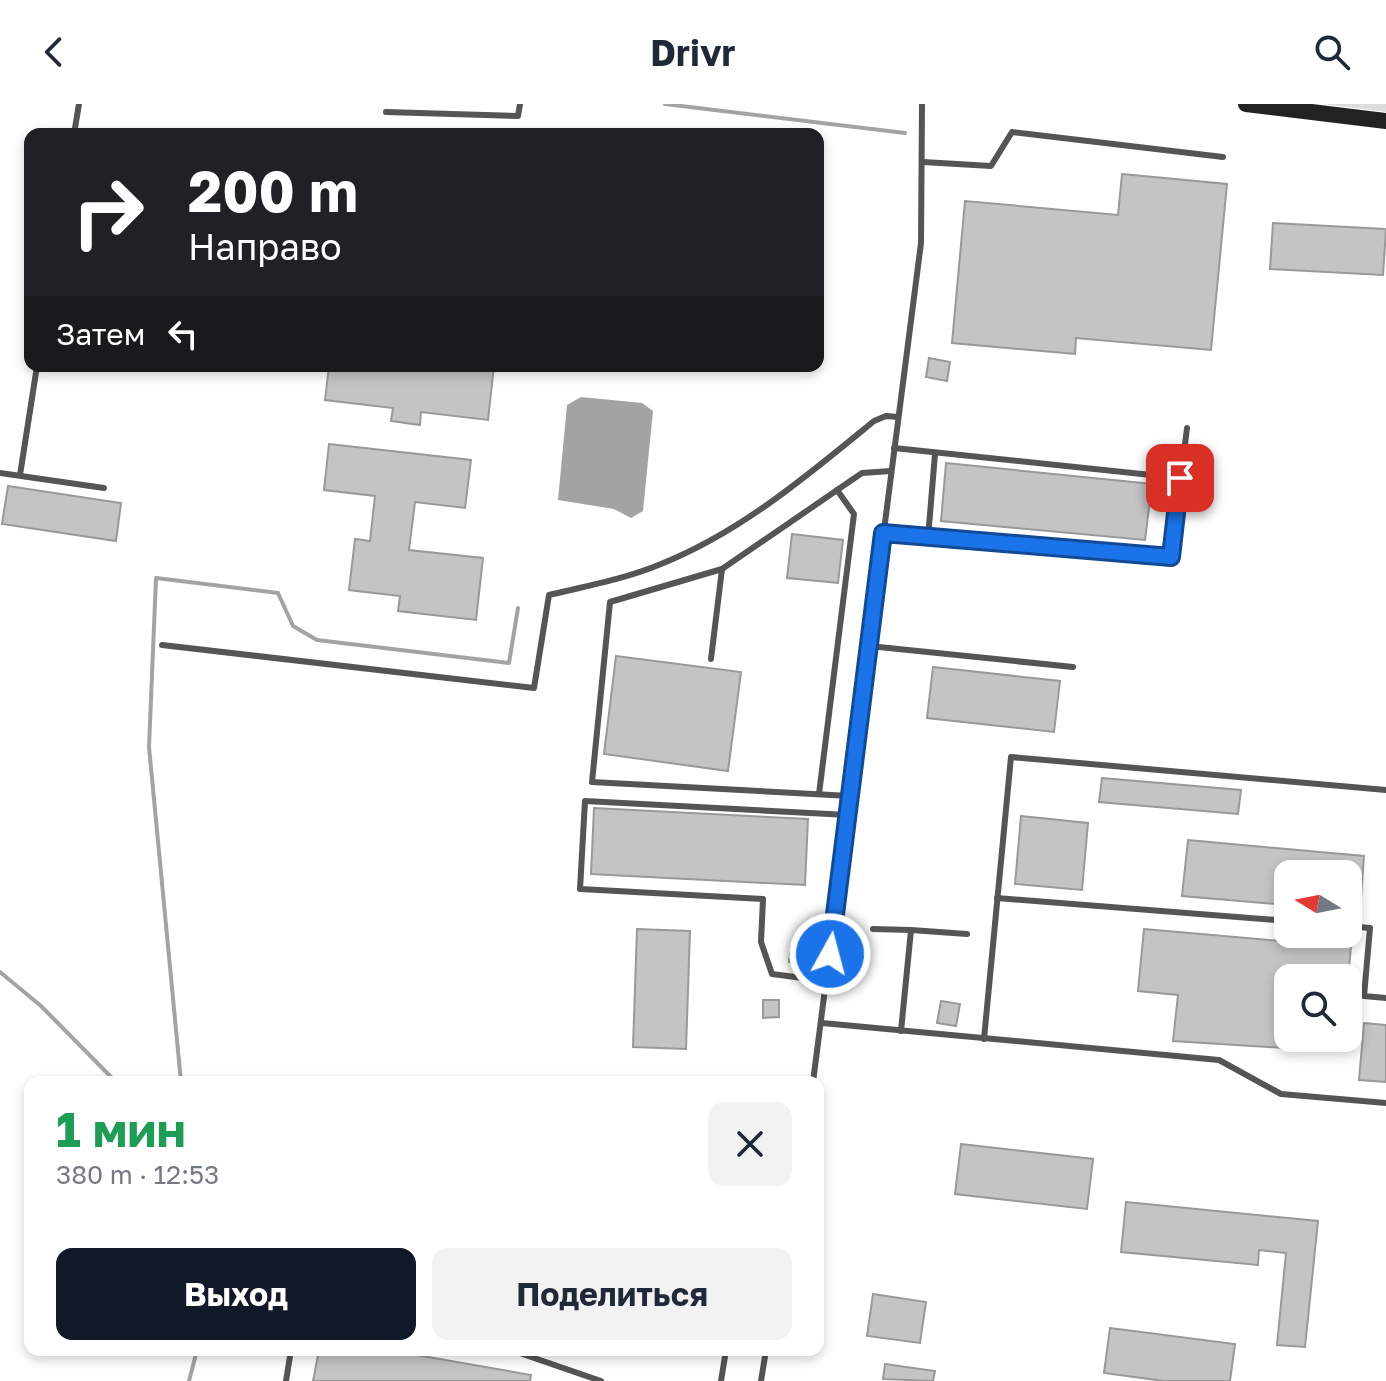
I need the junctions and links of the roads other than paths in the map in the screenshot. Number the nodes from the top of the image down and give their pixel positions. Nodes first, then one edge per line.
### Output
1 (79, 104) edge
2 (520, 104) edge
3 (922, 104) edge
4 (1246, 104) edge
5 (386, 112) dead end
6 (1386, 121) edge
7 (75, 128) edge
8 (1223, 157) dead end
9 (923, 162) junction
10 (36, 372) edge
11 (898, 417) junction
12 (1187, 428) dead end
13 (894, 448) junction
14 (935, 454) junction
15 (891, 471) junction
16 (0, 473) edge
17 (20, 475) junction
18 (1180, 478) junction
19 (104, 488) dead end
20 (837, 490) junction
21 (883, 533) junction
22 (928, 538) junction
23 (722, 569) junction
24 (162, 645) dead end
25 (869, 646) junction
26 (711, 659) dead end
27 (1073, 667) dead end
28 (1386, 790) edge
29 (819, 794) junction
30 (850, 796) junction
31 (848, 815) junction
32 (997, 898) junction
33 (1274, 920) edge
34 (1362, 927) edge
35 (873, 929) dead end
36 (911, 930) junction
37 (967, 934) dead end
38 (826, 981) junction
39 (1386, 998) edge
40 (822, 1023) junction
41 (901, 1031) junction
42 (984, 1039) junction
43 (814, 1076) edge
44 (1386, 1103) edge
45 (290, 1356) edge
46 (528, 1356) edge
47 (725, 1356) edge
48 (765, 1356) edge
49 (286, 1381) edge
50 (601, 1381) edge
51 (721, 1381) edge
52 (761, 1381) edge

1 - 7 lane
2 - 5 lane
3 - 9 lane
4 - 6 main road
8 - 9 lane
9 - 11 lane
10 - 17 lane
11 - 13 lane
11 - 24 lane
12 - 18 lane
13 - 14 lane
13 - 15 lane
14 - 18 lane
14 - 22 lane
15 - 20 lane
15 - 21 lane
16 - 17 lane
17 - 19 lane
18 - 22 lane
20 - 23 lane
20 - 29 lane
21 - 22 lane
21 - 25 lane
23 - 26 lane
23 - 29 lane
25 - 27 lane
25 - 30 lane
28 - 32 lane
29 - 30 lane
30 - 31 lane
31 - 38 lane
31 - 38 lane
32 - 33 lane
32 - 42 lane
34 - 39 lane
35 - 36 lane
36 - 37 lane
36 - 41 lane
38 - 40 lane
40 - 41 lane
40 - 43 lane
41 - 42 lane
42 - 44 lane
45 - 49 lane
46 - 50 lane
47 - 51 lane
48 - 52 lane

